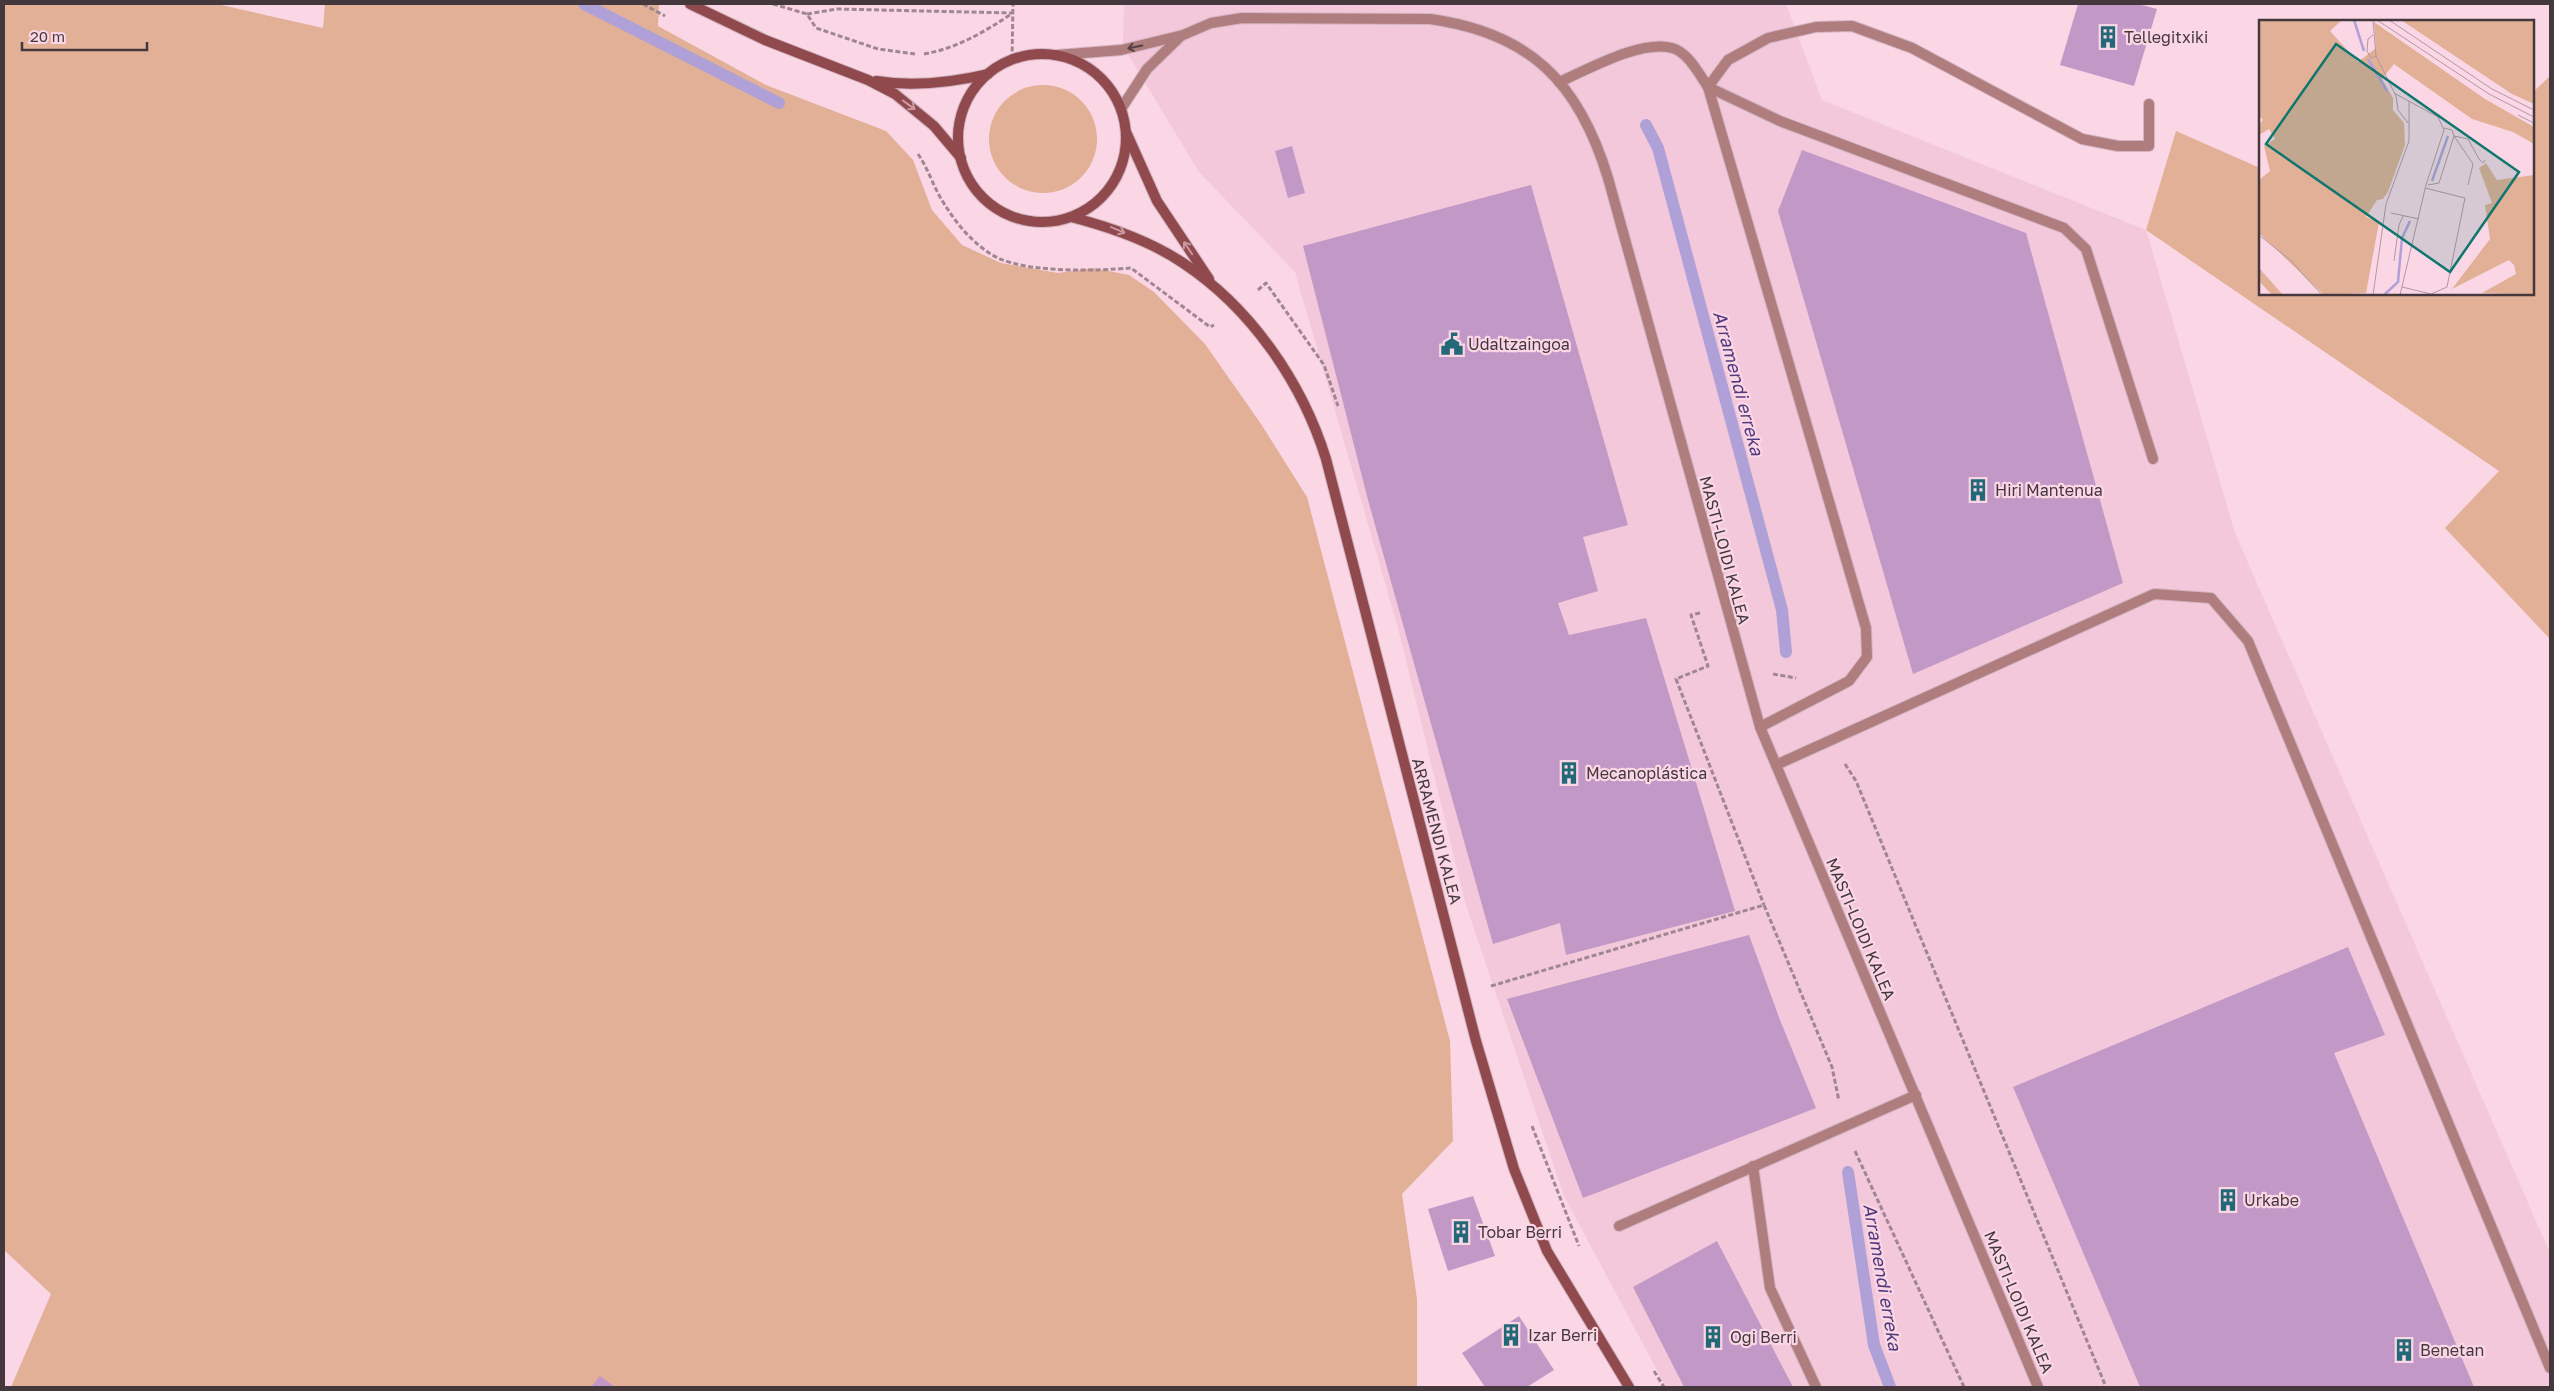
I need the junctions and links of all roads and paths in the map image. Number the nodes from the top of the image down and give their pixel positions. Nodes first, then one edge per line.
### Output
1 (643, 4) edge
2 (690, 4) edge
3 (773, 4) edge
4 (837, 4) edge
5 (1013, 4) edge
6 (837, 9) junction
7 (1013, 13) junction
8 (807, 14) junction
9 (667, 17) dead end
10 (1182, 35) junction
11 (1057, 55) junction
12 (1012, 60) junction
13 (988, 74) junction
14 (868, 80) junction
15 (1559, 82) junction
16 (1708, 87) junction
17 (2149, 104) dead end
18 (1121, 109) junction
19 (1126, 132) junction
20 (917, 151) dead end
21 (961, 159) junction
22 (1071, 217) junction
23 (1216, 288) junction
24 (1238, 310) junction
25 (1340, 414) dead end
26 (2153, 458) dead end
27 (1760, 727) junction
28 (1776, 765) junction
29 (1488, 976) dead end
30 (1491, 986) junction
31 (1493, 995) dead end
32 (1916, 1095) junction
33 (1529, 1118) dead end
34 (1844, 1126) junction
35 (1753, 1166) junction
36 (1619, 1226) dead end
37 (1583, 1254) dead end
38 (1649, 1364) dead end
39 (2550, 1368) edge
40 (1629, 1387) edge
41 (1664, 1387) edge
42 (1816, 1387) edge
43 (1964, 1387) edge
44 (2038, 1387) edge

1 - 9 path
2 - 14 street
3 - 8 path
4 - 6 path
5 - 7 path
6 - 7 path
6 - 8 path
7 - 8 path
7 - 12 path
10 -> 11 street, MASTI-LOIDI KALEA
10 - 15 street, MASTI-LOIDI KALEA
10 - 18 street, MASTI-LOIDI KALEA
11 - 12 street
11 - 18 street
12 - 13 street
13 - 14 street
13 - 21 street
14 -> 21 street
15 - 16 street
15 - 27 street, MASTI-LOIDI KALEA
16 - 17 street
16 - 26 street
16 - 27 street
18 - 19 street
19 - 22 street
23 -> 19 street, ARRAMENDI KALEA
20 - 24 path
21 - 22 street
22 -> 23 street, ARRAMENDI KALEA
23 - 24 street, ARRAMENDI KALEA
24 - 25 path
24 - 40 street, ARRAMENDI KALEA
27 - 28 street, MASTI-LOIDI KALEA
28 - 32 street, MASTI-LOIDI KALEA
28 - 39 street
29 - 30 path
30 - 31 path
30 - 34 path
32 - 34 street
32 - 44 street, MASTI-LOIDI KALEA
33 - 37 path
34 - 35 street
34 - 43 path
35 - 36 street
35 - 42 street
38 - 41 path

